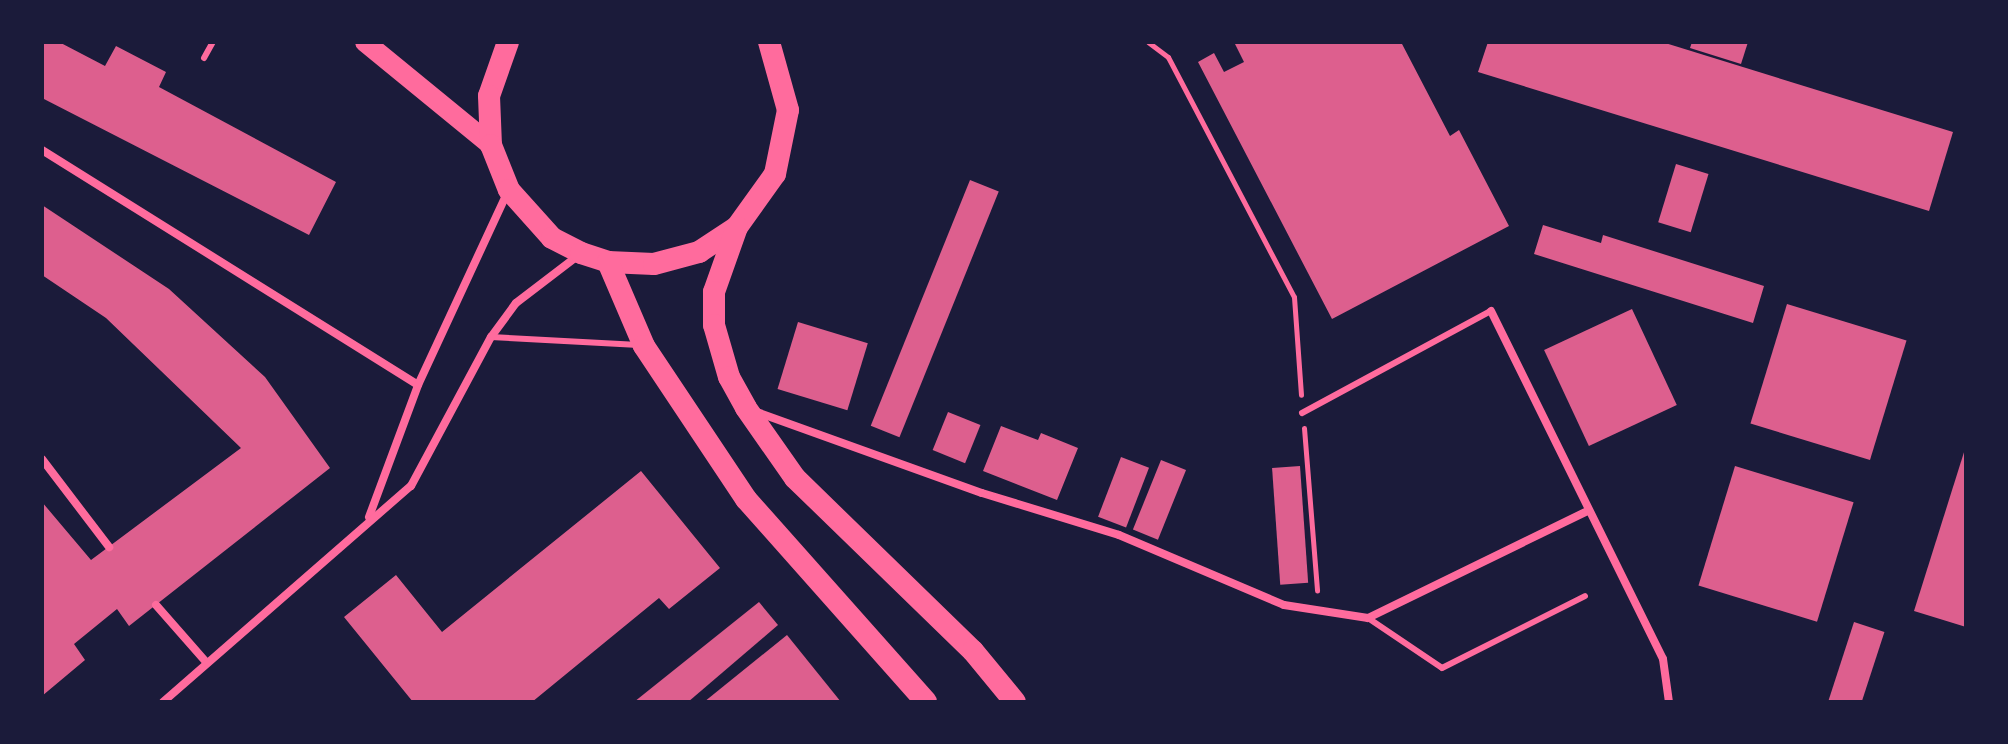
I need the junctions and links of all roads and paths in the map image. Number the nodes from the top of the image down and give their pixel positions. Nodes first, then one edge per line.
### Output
1 (213, 42) edge
2 (365, 42) edge
3 (508, 42) edge
4 (769, 42) edge
5 (1148, 42) edge
6 (204, 58) dead end
7 (491, 145) junction
8 (42, 150) edge
9 (509, 190) junction
10 (737, 227) junction
11 (581, 253) junction
12 (608, 262) junction
13 (1491, 311) joint
14 (491, 337) junction
15 (644, 346) junction
16 (418, 385) junction
17 (746, 408) junction
18 (1302, 413) junction
19 (42, 459) edge
20 (1587, 511) junction
21 (368, 519) junction
22 (109, 547) dead end
23 (1585, 596) dead end
24 (156, 605) dead end
25 (1319, 611) junction
26 (1368, 618) junction
27 (207, 663) junction
28 (163, 702) edge
29 (926, 702) edge
30 (1015, 702) edge
31 (1669, 702) edge

1 - 6 lane
2 - 7 main road
3 - 7 highway
4 - 10 highway
5 - 18 path
7 - 9 highway
8 - 16 street
9 - 11 highway
9 - 16 street
10 - 12 highway
10 - 17 highway
11 - 12 highway
11 - 14 street
12 - 15 highway
13 - 18 lane
13 - 20 street
14 - 15 lane
14 - 21 street
15 - 29 highway
16 - 21 street
17 - 25 street
17 - 30 highway
18 - 25 path
19 - 22 street
20 - 26 street
20 - 31 street
21 - 27 street
23 - 26 lane
24 - 27 street
25 - 26 street
27 - 28 street

